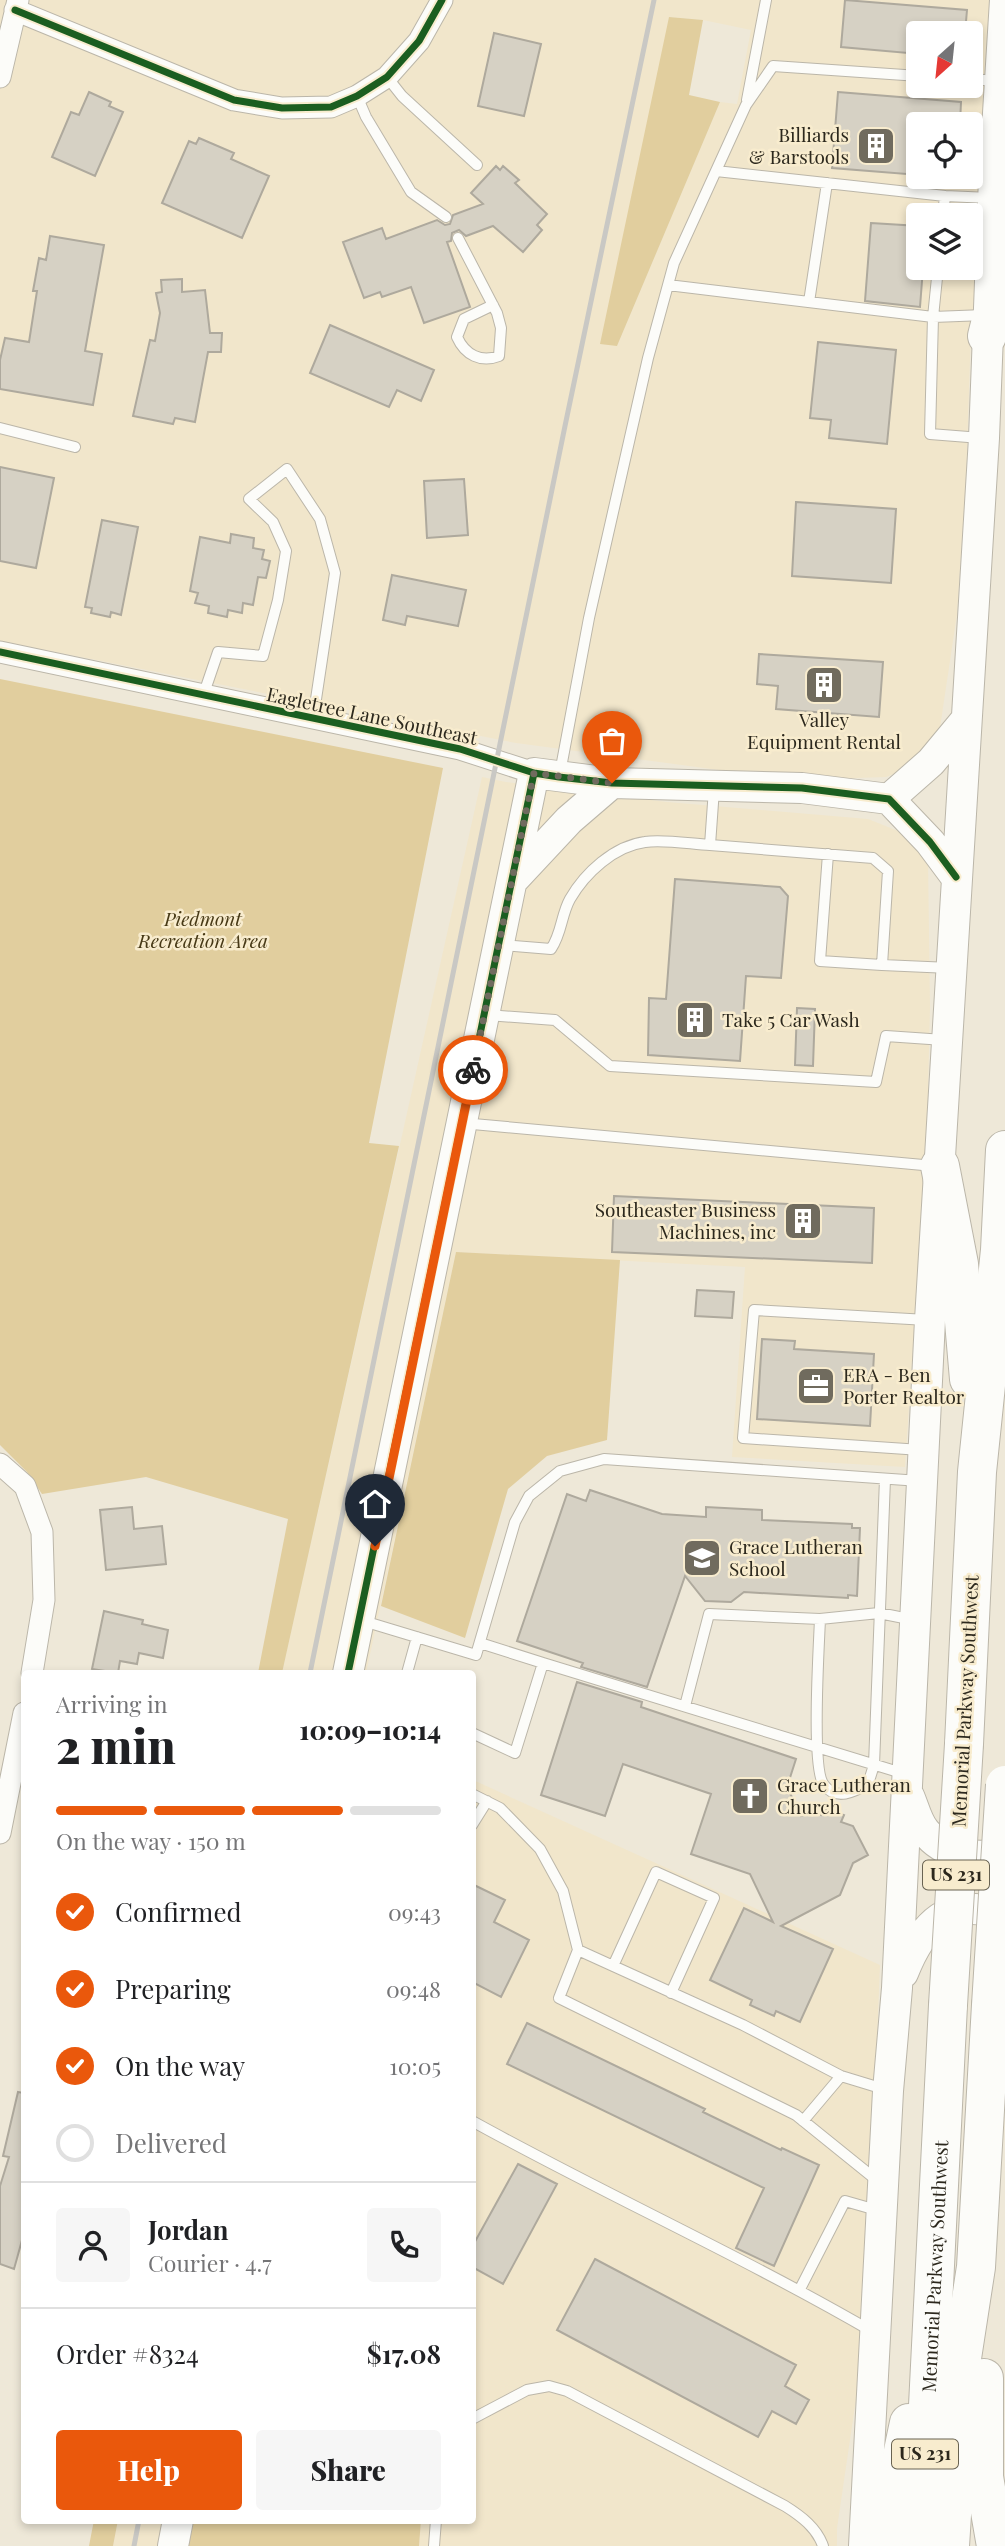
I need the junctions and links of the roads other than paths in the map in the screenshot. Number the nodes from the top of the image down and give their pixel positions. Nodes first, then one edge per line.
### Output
1 (442, 0) edge
2 (766, 0) edge
3 (1005, 0) edge
4 (17, 5) edge
5 (1, 72) edge
6 (906, 75) edge
7 (387, 77) junction
8 (986, 80) edge
9 (357, 96) junction
10 (746, 105) junction
11 (477, 164) dead end
12 (716, 171) junction
13 (827, 183) junction
14 (945, 196) junction
15 (993, 198) junction
16 (944, 203) edge
17 (446, 217) dead end
18 (458, 238) dead end
19 (1005, 264) edge
20 (937, 280) edge
21 (668, 285) junction
22 (809, 302) junction
23 (493, 304) junction
24 (933, 317) junction
25 (988, 326) junction
26 (0, 428) edge
27 (984, 438) junction
28 (75, 447) dead end
29 (0, 652) edge
30 (203, 696) junction
31 (313, 719) junction
32 (965, 721) junction
33 (547, 775) junction
34 (612, 783) junction
35 (714, 786) junction
36 (889, 799) junction
37 (710, 845) junction
38 (828, 854) junction
39 (956, 877) junction
40 (512, 881) junction
41 (498, 945) junction
42 (882, 965) junction
43 (950, 968) junction
44 (484, 1015) junction
45 (947, 1040) junction
46 (462, 1123) junction
47 (1005, 1150) edge
48 (940, 1166) junction
49 (930, 1320) junction
50 (924, 1450) junction
51 (0, 1464) edge
52 (977, 1472) junction
53 (886, 1479) junction
54 (922, 1482) junction
55 (879, 1613) junction
56 (820, 1619) junction
57 (359, 1620) junction
58 (915, 1620) junction
59 (417, 1637) junction
60 (480, 1643) junction
61 (543, 1663) junction
62 (32, 1670) edge
63 (349, 1670) edge
64 (408, 1670) edge
65 (685, 1706) junction
66 (21, 1728) edge
67 (476, 1735) edge
68 (818, 1748) junction
69 (874, 1765) junction
70 (907, 1782) junction
71 (1005, 1785) edge
72 (476, 1796) edge
73 (487, 1801) junction
74 (476, 1819) edge
75 (0, 1833) edge
76 (1005, 1853) edge
77 (1005, 1916) edge
78 (578, 1950) junction
79 (613, 1966) junction
80 (897, 1988) junction
81 (671, 1993) junction
82 (841, 2076) junction
83 (888, 2091) junction
84 (803, 2121) junction
85 (476, 2123) edge
86 (883, 2198) junction
87 (976, 2267) junction
88 (800, 2289) junction
89 (875, 2333) junction
90 (930, 2362) junction
91 (476, 2417) edge
92 (177, 2524) edge
93 (436, 2524) edge
94 (173, 2546) edge
95 (435, 2546) edge
96 (823, 2546) edge
97 (864, 2546) edge
98 (883, 2546) edge
99 (921, 2546) edge
100 (950, 2546) edge
101 (996, 2546) edge

1 - 7 street
2 - 10 lane
3 - 8 main road
4 - 5 street
4 - 9 street
6 - 10 lane
7 - 9 street
7 - 11 lane
8 - 15 main road
9 - 17 lane
10 - 12 lane
12 - 13 lane
12 - 21 lane
13 - 14 lane
13 - 22 lane
14 - 15 lane
14 - 16 lane
15 - 25 main road
18 - 23 lane
19 - 25 highway
20 - 24 lane
21 - 22 lane
21 - 33 lane
22 - 24 lane
23 - 23 lane
24 - 25 lane
24 - 27 lane
25 - 27 main road
26 - 28 lane
27 - 32 main road
29 - 30 street, Eagletree Lane Southeast
30 - 31 street, Eagletree Lane Southeast
30 - 31 lane
31 - 33 street, Eagletree Lane Southeast
32 - 36 main road
32 - 39 main road
33 - 34 main road, Eagletree Lane Southeast
33 - 40 main road
34 - 35 main road, Eagletree Lane Southeast
34 - 40 main road
35 - 36 main road, Eagletree Lane Southeast
35 - 37 lane
36 - 39 main road
37 - 38 lane
37 - 41 lane
38 - 42 lane
38 - 42 lane
39 - 43 main road
40 - 41 main road
41 - 44 main road
42 - 43 lane
43 - 45 main road
44 - 45 lane
44 - 46 main road
45 - 48 main road
46 - 48 lane
46 - 57 main road
47 - 52 highway, Memorial Parkway Southwest / US 231
48 - 49 main road
48 - 52 highway
49 - 50 main road
49 - 50 lane
50 - 54 main road
51 - 62 street
52 - 90 highway, Memorial Parkway Southwest / US 231, bridge
53 - 54 lane
53 - 55 lane
53 - 60 lane
54 - 58 main road
55 - 56 lane
55 - 58 lane
55 - 69 lane
56 - 65 lane
56 - 68 lane
57 - 59 lane
57 - 63 main road
58 - 70 main road
59 - 60 lane
59 - 64 lane
60 - 61 lane
61 - 65 lane
61 - 67 lane
65 - 68 lane
66 - 75 street
68 - 69 lane
68 - 69 lane
69 - 70 lane
70 - 76 main road
70 - 80 main road
71 - 87 highway, Memorial Parkway Southwest / US 231, bridge
72 - 73 lane
73 - 74 lane
73 - 78 lane
77 - 80 main road
78 - 79 lane
78 - 84 lane
79 - 81 lane
79 - 81 lane
80 - 83 main road
81 - 82 lane
82 - 83 lane
82 - 84 lane
83 - 86 main road
84 - 86 lane
85 - 88 lane
86 - 88 lane
86 - 89 main road
87 - 100 highway, Memorial Parkway Southwest / US 231
87 - 101 highway
88 - 89 lane
89 - 97 main road
90 - 98 highway
90 - 99 highway, Memorial Parkway Southwest / US 231
91 - 96 lane
92 - 94 main road
93 - 95 lane

